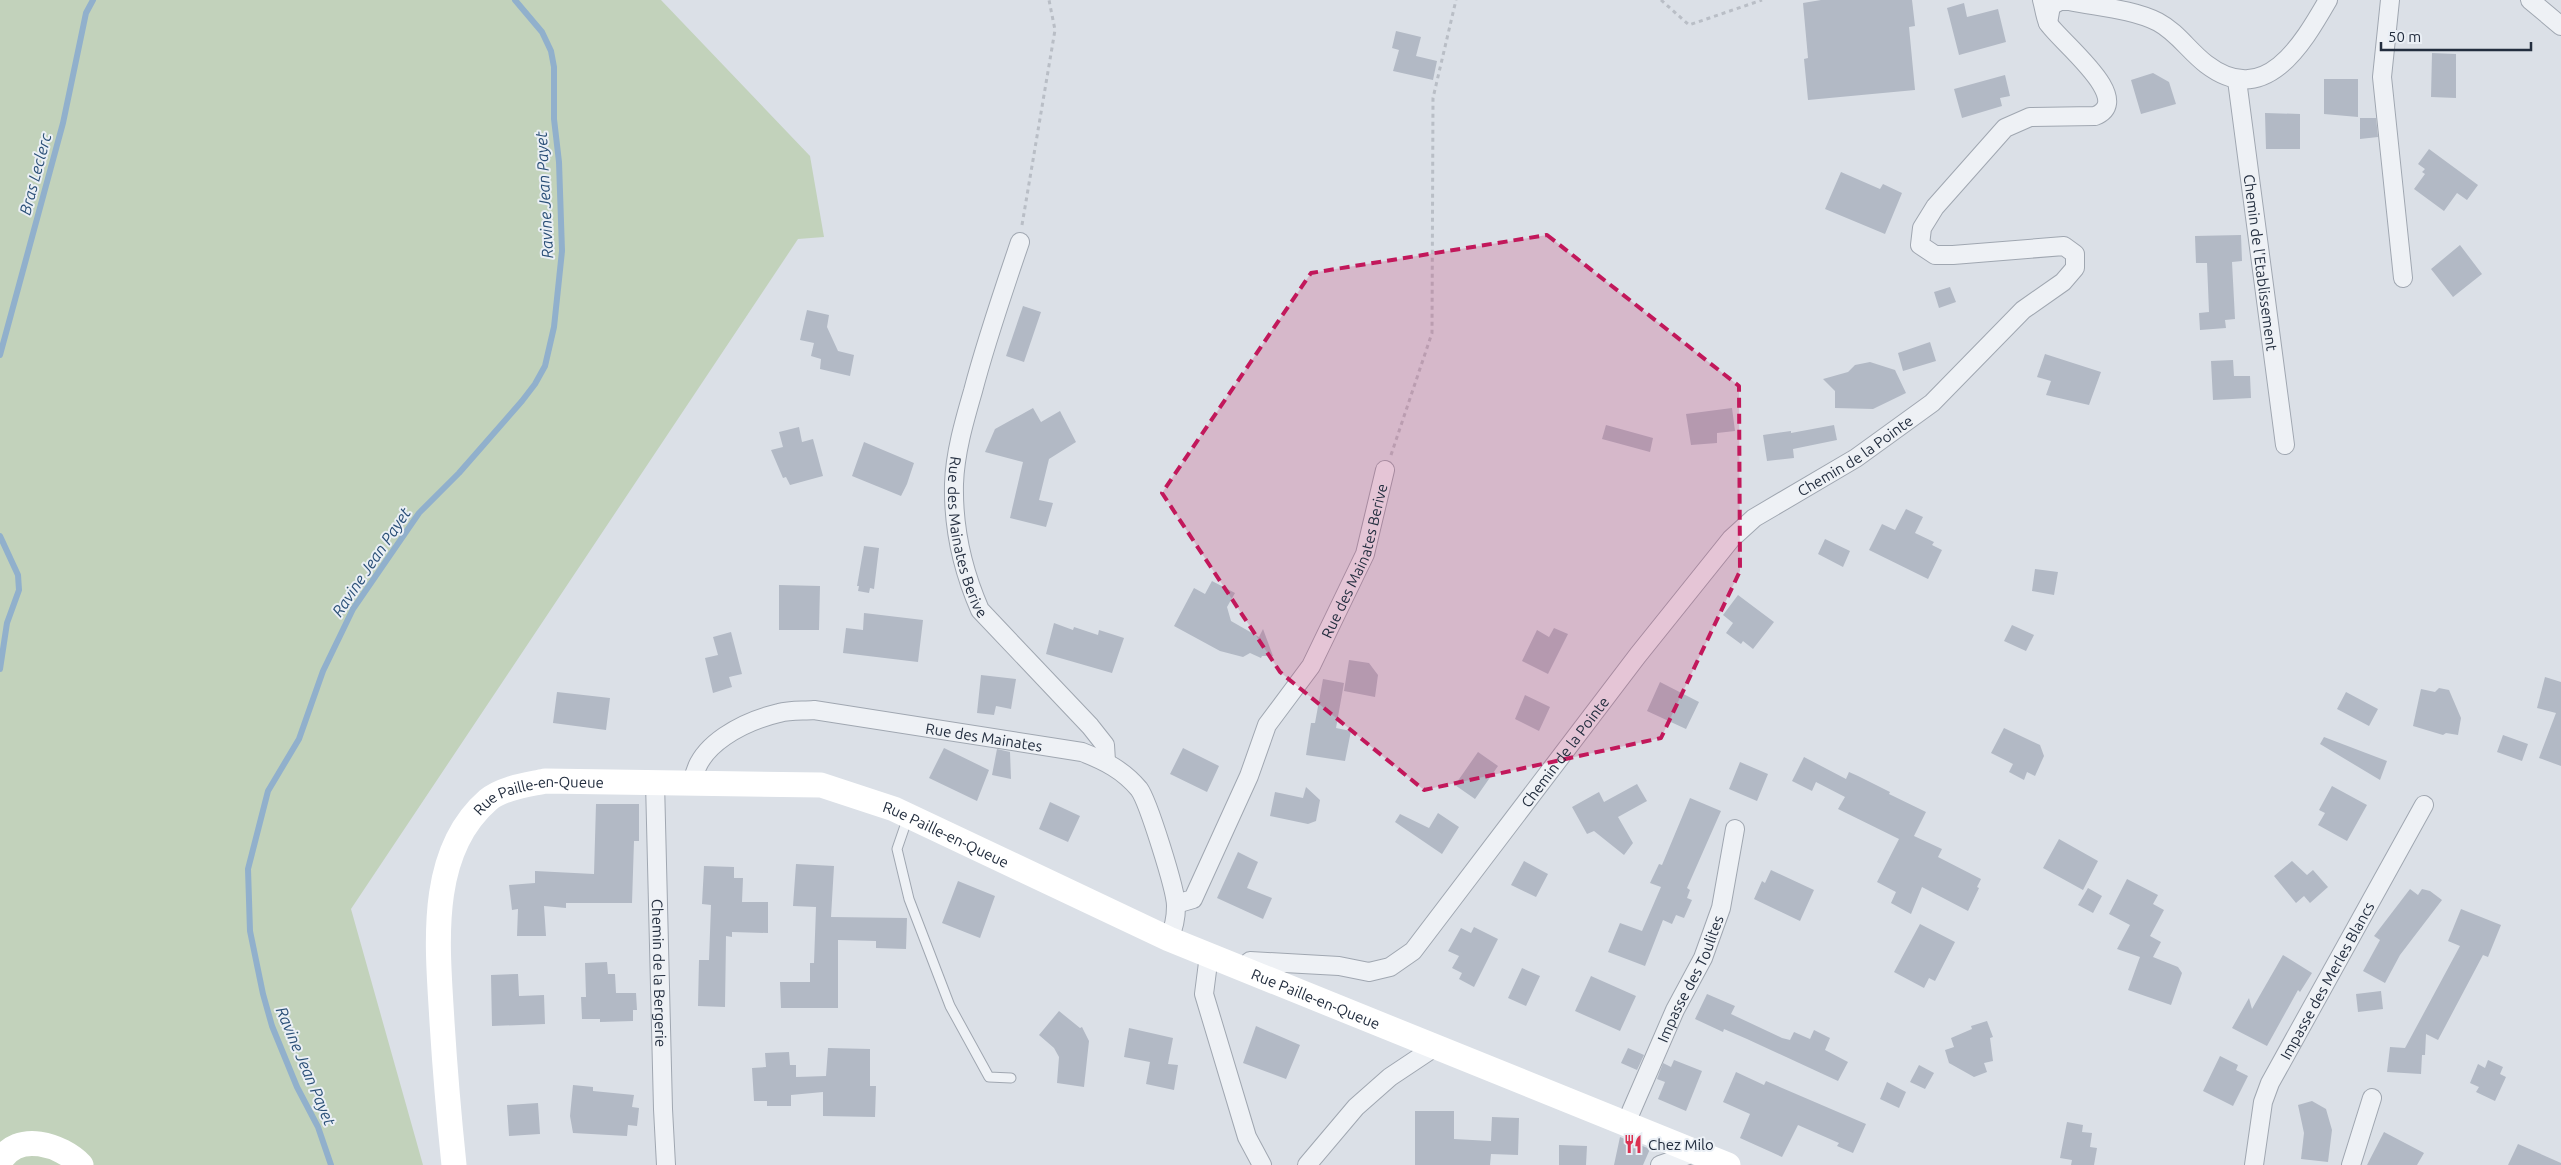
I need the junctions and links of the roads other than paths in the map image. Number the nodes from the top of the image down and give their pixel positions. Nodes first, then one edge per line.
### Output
1 (2042, 0) edge
2 (2328, 0) edge
3 (2390, 0) edge
4 (2530, 0) edge
5 (2048, 23) junction
6 (2561, 26) edge
7 (2237, 80) junction
8 (1020, 242) road end
9 (2403, 278) dead end
10 (2285, 445) dead end
11 (1385, 470) road end
12 (1106, 761) junction
13 (655, 782) junction
14 (693, 782) junction
15 (2424, 805) dead end
16 (909, 815) junction
17 (1735, 829) dead end
18 (1176, 904) junction
19 (1169, 939) junction
20 (1208, 955) junction
21 (1242, 970) junction
22 (1435, 1047) junction
23 (1011, 1078) dead end
24 (2372, 1098) dead end
25 (1626, 1123) junction
26 (1697, 1152) junction
27 (0, 1162) edge
28 (81, 1165) edge
29 (454, 1165) edge
30 (666, 1165) edge
31 (1262, 1165) edge
32 (1307, 1165) edge
33 (1660, 1165) edge
34 (1728, 1165) edge
35 (2254, 1165) edge
36 (2351, 1165) edge

1 - 5 street, Chemin de la Pointe
2 - 7 street
3 - 9 street
4 - 6 street
5 - 7 street
5 - 21 street, Chemin de la Pointe
7 - 10 street, Chemin de l'Etablissement
8 - 12 street, Rue des Mainates Berive
11 - 18 street, Rue des Mainates Berive
12 - 14 street, Rue des Mainates
12 - 18 street, Rue des Mainates
13 - 14 main road, Rue Paille-en-Queue
13 - 29 main road, Rue Paille-en-Queue
13 - 30 street, Chemin de la Bergerie
14 - 16 main road, Rue Paille-en-Queue
15 - 35 street, Impasse des Merles Blancs
16 - 19 main road, Rue Paille-en-Queue
16 - 23 lane
17 - 25 street, Impasse des Toulites
18 - 19 street, Rue des Mainates
19 - 20 main road, Rue Paille-en-Queue
20 - 21 main road, Rue Paille-en-Queue
20 - 31 street
21 - 22 main road, Rue Paille-en-Queue
22 - 25 main road, Rue Paille-en-Queue
22 - 32 street
24 - 36 street
25 - 26 main road, Rue Paille-en-Queue
26 - 33 street
26 - 34 main road, Rue Paille-en-Queue
27 - 28 main road

